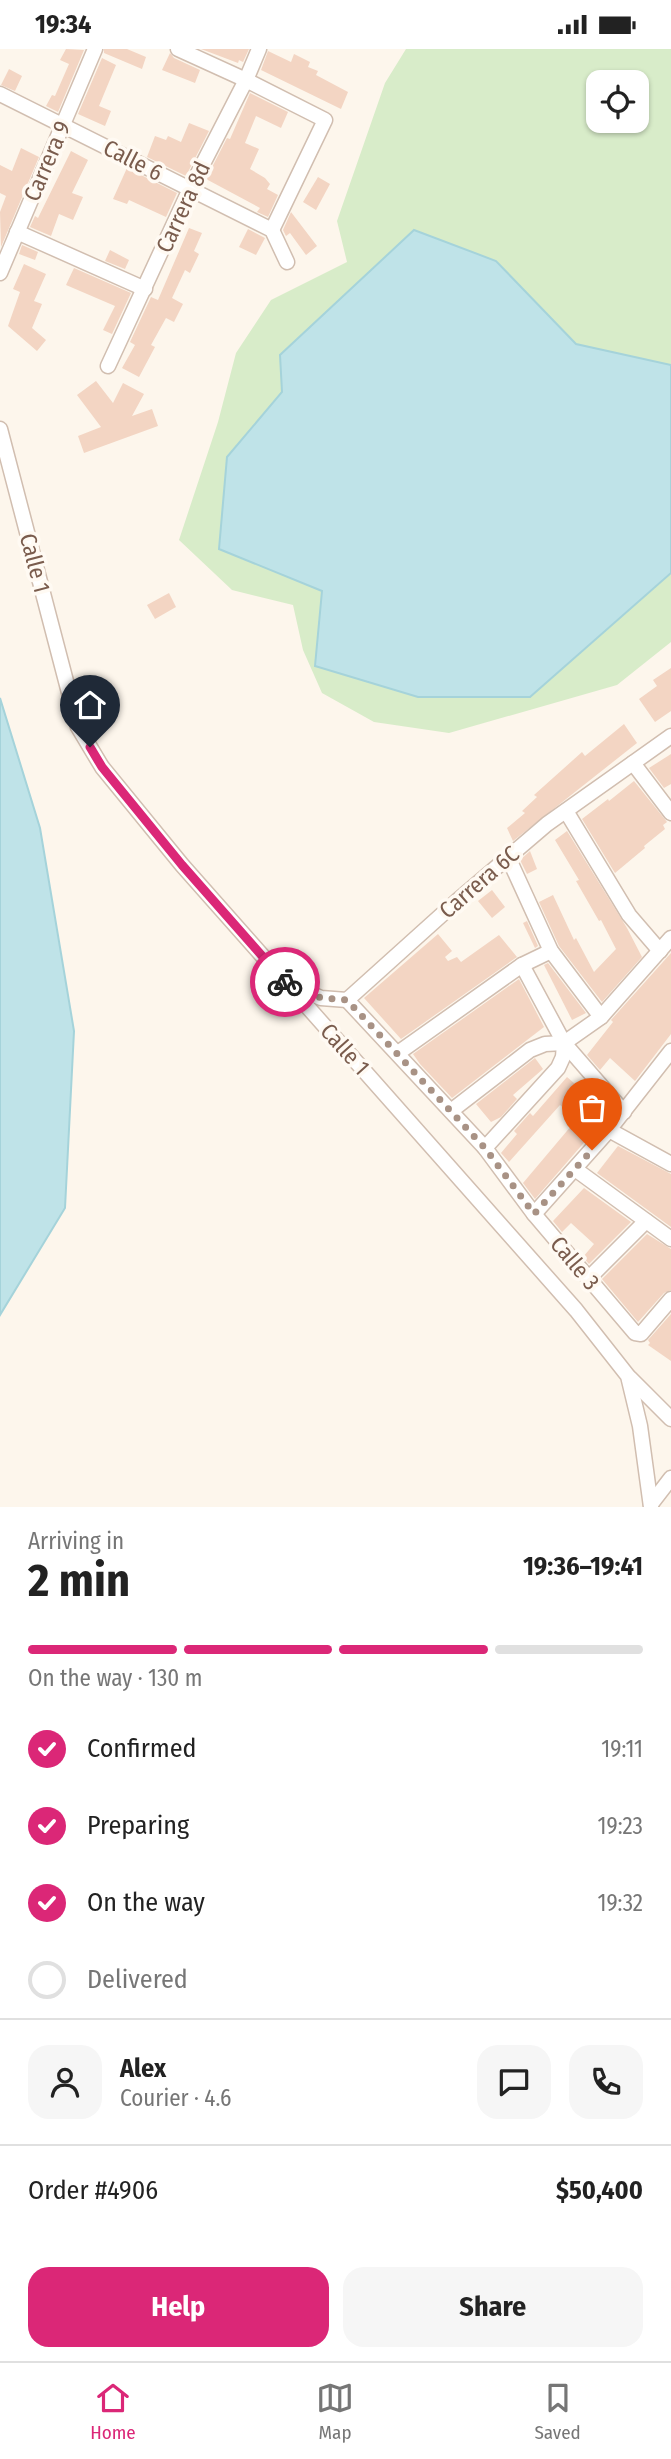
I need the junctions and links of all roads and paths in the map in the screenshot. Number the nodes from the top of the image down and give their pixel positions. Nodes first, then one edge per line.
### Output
1 (95, 49) edge
2 (178, 49) edge
3 (259, 49) edge
4 (246, 80) junction
5 (0, 94) edge
6 (63, 125) junction
7 (190, 189) junction
8 (272, 230) junction
9 (18, 232) junction
10 (288, 262) dead end
11 (0, 273) edge
12 (145, 289) junction
13 (108, 366) dead end
14 (0, 429) edge
15 (671, 736) edge
16 (634, 763) junction
17 (566, 811) junction
18 (671, 813) edge
19 (508, 857) junction
20 (671, 938) edge
21 (551, 951) junction
22 (660, 951) junction
23 (522, 965) junction
24 (286, 983) junction
25 (347, 1000) junction
26 (601, 1017) junction
27 (564, 1042) junction
28 (671, 1051) edge
29 (398, 1053) junction
30 (451, 1111) junction
31 (624, 1112) junction
32 (609, 1130) junction
33 (485, 1148) junction
34 (671, 1164) edge
35 (575, 1169) junction
36 (534, 1214) junction
37 (646, 1221) junction
38 (671, 1239) edge
39 (588, 1279) junction
40 (671, 1299) edge
41 (628, 1376) junction
42 (671, 1419) edge
43 (671, 1478) edge
44 (651, 1505) edge

1 - 6 street, Carrera 9
2 - 4 street
3 - 4 street, Carrera 8d
4 - 7 street, Carrera 8d
4 - 8 street
5 - 6 street, Calle 6
6 - 7 street, Calle 6
6 - 9 street, Carrera 9
7 - 8 street, Calle 6
7 - 12 street, Carrera 8d
8 - 10 street
9 - 11 street, Carrera 9
9 - 12 street
12 - 13 street, Carrera 8d
14 - 24 street, Calle 1
15 - 16 street, Carrera 6C
16 - 17 street, Carrera 6C
16 - 18 street
17 - 19 street, Carrera 6C
17 - 22 street
19 - 21 street
19 - 25 street, Carrera 6C
20 - 22 street
21 - 23 street
21 - 26 street
22 - 26 street
23 - 27 street
23 - 29 street
24 - 25 street
24 - 41 street, Calle 1
25 - 29 street, Calle 3
26 - 27 street
27 - 30 street
27 - 31 street
27 - 33 street
28 - 31 street
29 - 30 street, Calle 3
30 - 33 street, Calle 3
31 - 32 street
32 - 34 street
32 - 35 street
33 - 36 street, Calle 3
35 - 36 street
35 - 37 street
36 - 39 street, Calle 3
37 - 38 street
37 - 39 street
39 - 40 street, Calle 3
41 - 42 street, Calle 1
41 - 44 street, Calle 1
43 - 44 street

